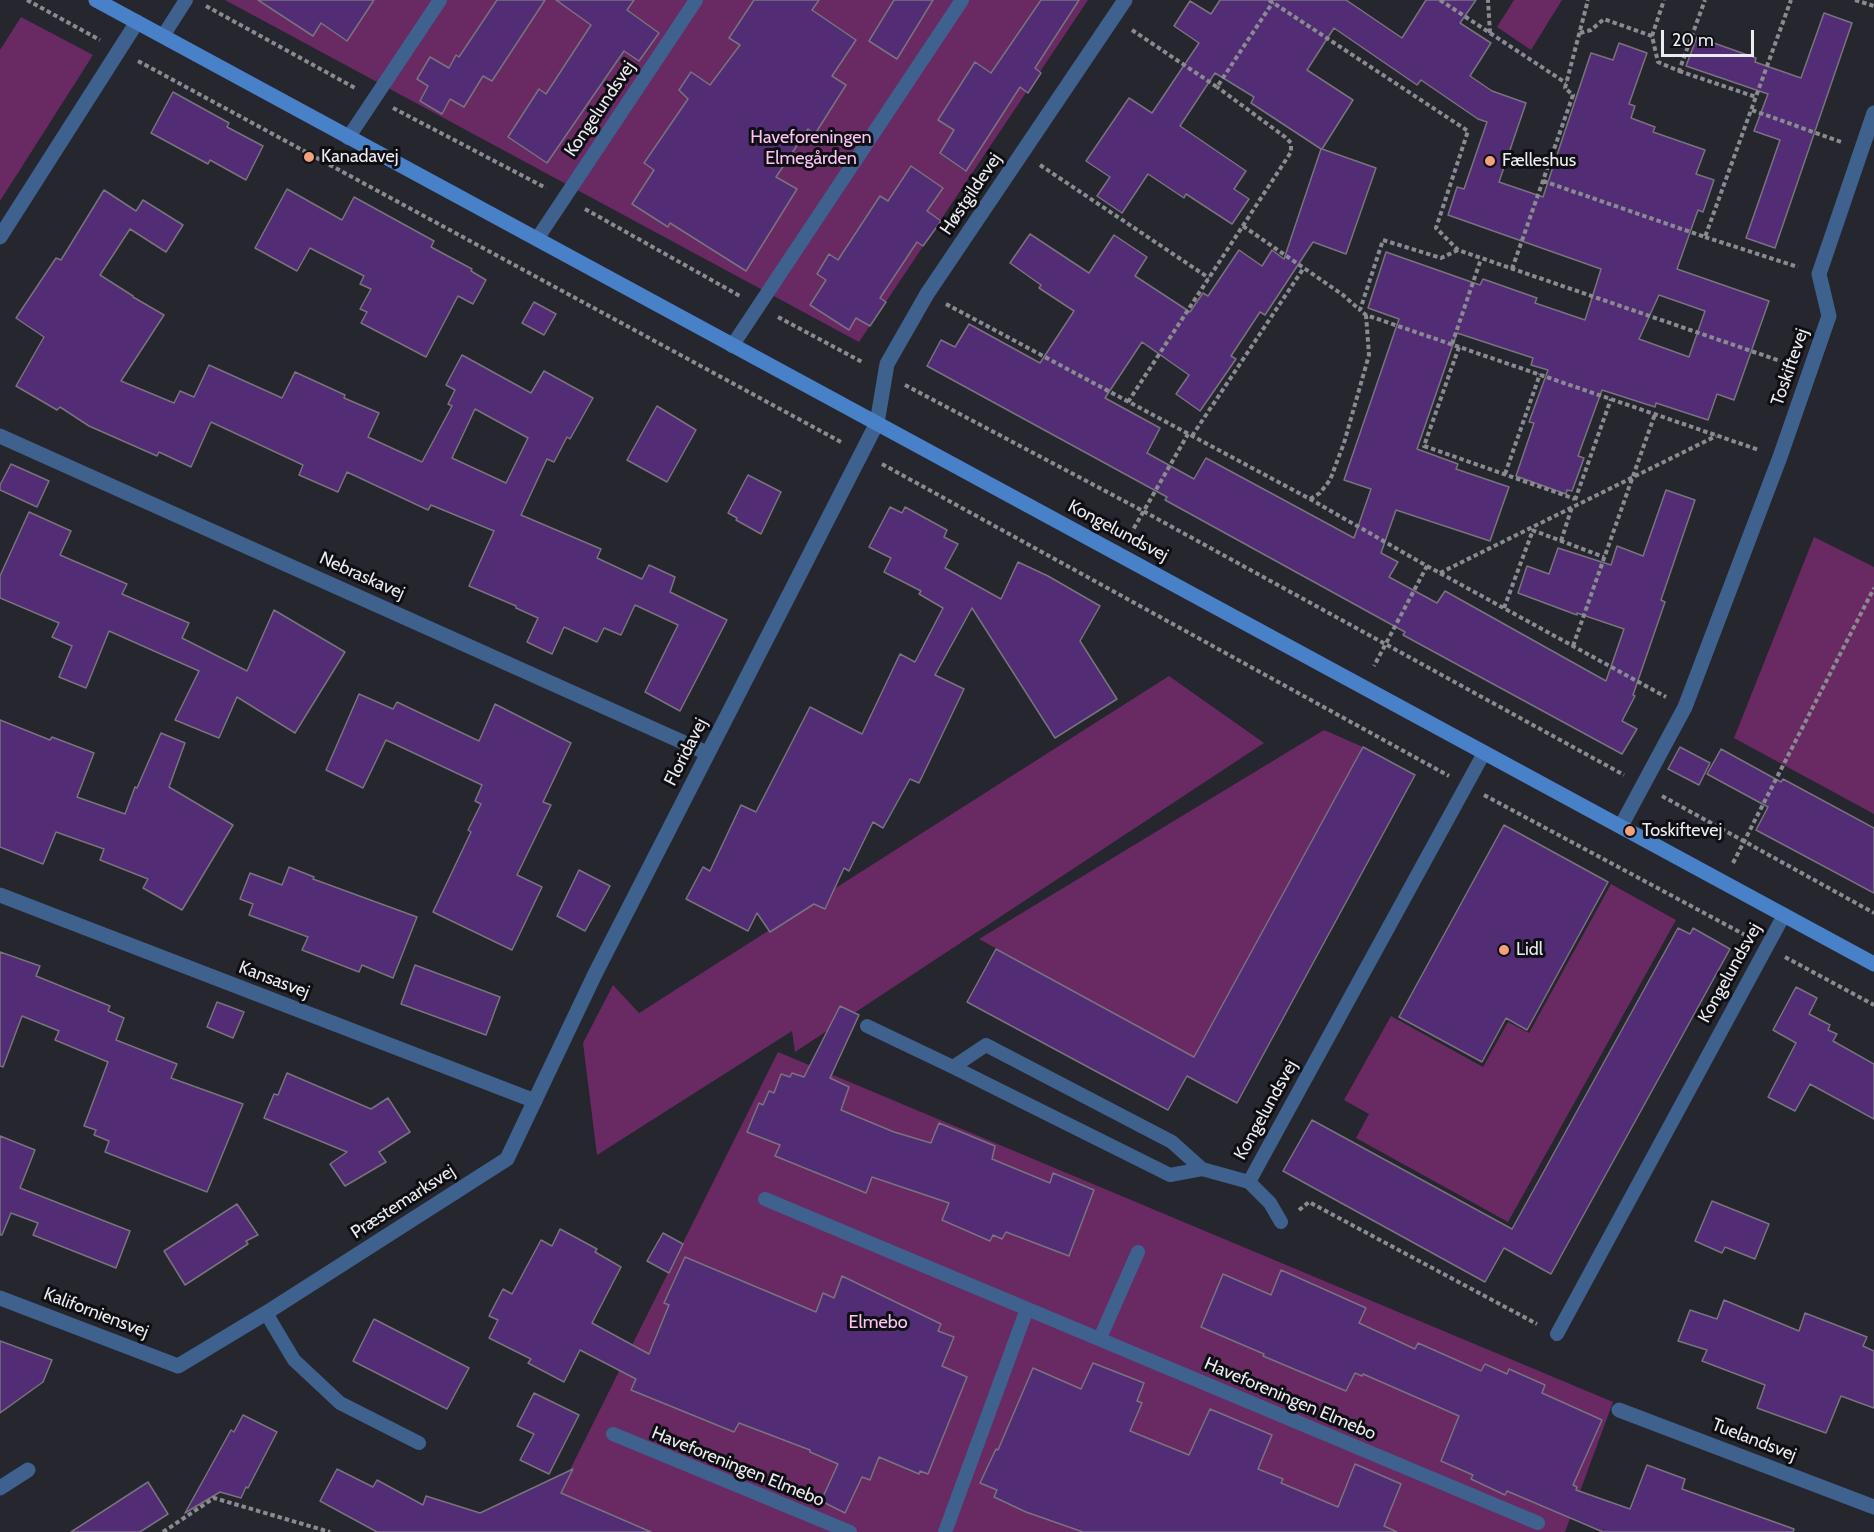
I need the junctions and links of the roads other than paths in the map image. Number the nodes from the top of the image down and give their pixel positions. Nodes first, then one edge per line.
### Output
1 (96, 0) edge
2 (186, 0) edge
3 (440, 0) edge
4 (696, 0) edge
5 (962, 0) edge
6 (1125, 0) edge
7 (137, 22) junction
8 (163, 36) junction
9 (1874, 113) edge
10 (348, 138) junction
11 (0, 237) edge
12 (537, 239) junction
13 (732, 346) junction
14 (877, 423) junction
15 (0, 436) edge
16 (707, 753) junction
17 (1484, 753) junction
18 (1621, 826) junction
19 (0, 895) edge
20 (1784, 915) junction
21 (1874, 964) edge
22 (867, 1026) dead end
23 (953, 1067) junction
24 (535, 1101) junction
25 (1202, 1168) junction
26 (1249, 1182) junction
27 (765, 1199) dead end
28 (1281, 1222) road end
29 (1138, 1252) dead end
30 (0, 1298) edge
31 (1027, 1309) junction
32 (266, 1313) junction
33 (1557, 1334) road end
34 (1100, 1338) junction
35 (178, 1366) joint
36 (1619, 1410) dead end
37 (613, 1434) dead end
38 (419, 1443) dead end
39 (28, 1470) dead end
40 (0, 1488) edge
41 (1874, 1508) edge
42 (1538, 1523) dead end
43 (850, 1532) edge
44 (945, 1532) edge

1 - 7 street, Kongelundsvej
2 - 8 lane
3 - 10 lane
4 - 12 lane, Kongelundsvej
5 - 13 lane
6 - 14 street, Høstgildevej
7 - 8 street, Kongelundsvej
7 - 11 street
8 - 10 street, Kongelundsvej
9 - 18 street, Toskiftevej
10 - 12 street, Kongelundsvej
12 - 13 street, Kongelundsvej
13 - 14 street, Kongelundsvej
14 - 16 street, Floridavej
14 - 17 street, Kongelundsvej
15 - 16 street, Nebraskavej
16 - 24 street, Floridavej
17 - 18 street, Kongelundsvej
17 - 26 lane, Kongelundsvej
18 - 20 street, Kongelundsvej
19 - 24 street, Kansasvej
20 - 21 street, Kongelundsvej
20 - 33 lane, Kongelundsvej
22 - 23 lane, Kongelundsvej
23 - 25 lane, Kongelundsvej
23 - 25 lane
24 - 32 street, Præstemarksvej
25 - 26 lane, Kongelundsvej
26 - 28 lane
27 - 31 lane, Haveforeningen Elmebo
29 - 34 lane
30 - 35 street, Kaliforniensvej
31 - 34 lane, Haveforeningen Elmebo
31 - 44 lane
32 - 35 street, Præstemarksvej
32 - 38 lane
34 - 42 lane, Haveforeningen Elmebo
36 - 41 street, Tuelandsvej
37 - 43 lane, Haveforeningen Elmebo
39 - 40 street

